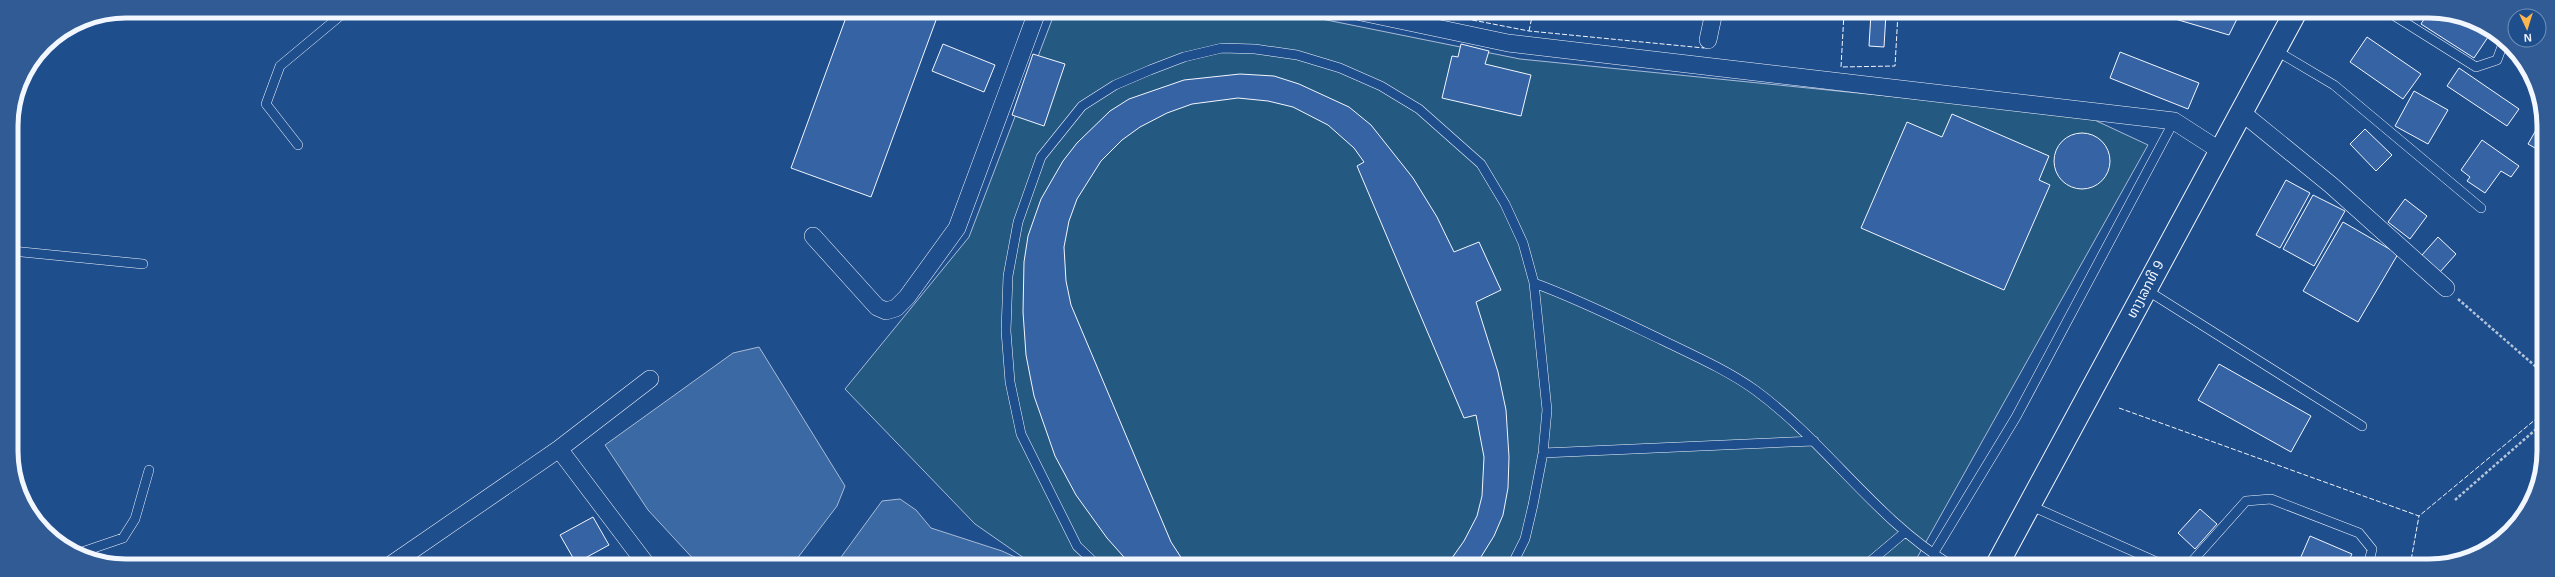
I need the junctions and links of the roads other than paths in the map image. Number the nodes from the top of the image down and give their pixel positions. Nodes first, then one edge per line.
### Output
1 (338, 18) edge
2 (1035, 18) edge
3 (1389, 18) edge
4 (1713, 18) edge
5 (2292, 18) edge
6 (2398, 18) edge
7 (1708, 40) dead end
8 (2502, 47) edge
9 (2274, 49) junction
10 (2240, 111) junction
11 (2174, 121) junction
12 (298, 145) dead end
13 (2219, 150) junction
14 (2481, 208) dead end
15 (813, 236) dead end
16 (18, 252) edge
17 (142, 264) dead end
18 (1534, 283) junction
19 (2446, 288) road end
20 (2145, 289) junction
21 (650, 379) dead end
22 (2362, 426) dead end
23 (1814, 441) junction
24 (559, 450) junction
25 (1543, 453) junction
26 (149, 470) dead end
27 (2029, 505) junction
28 (1904, 533) junction
29 (85, 551) edge
30 (1933, 554) junction
31 (399, 559) edge
32 (642, 559) edge
33 (1090, 559) edge
34 (1515, 559) edge
35 (1873, 559) edge
36 (1941, 559) edge
37 (1999, 559) edge
38 (2150, 559) edge
39 (2194, 559) edge
40 (2370, 559) edge

1 - 12 lane
2 - 15 street
3 - 11 street
4 - 7 street
5 - 9 main road, ທາງເລກທີ 9
6 - 8 lane
9 - 10 main road, ທາງເລກທີ 9
9 - 14 lane
10 - 13 main road, ທາງເລກທີ 9
10 - 19 street
11 - 13 street
11 - 30 lane
13 - 20 main road, ທາງເລກທີ 9
16 - 17 lane
18 - 23 lane
18 - 25 lane
18 - 33 lane
20 - 22 lane
20 - 27 main road, ທາງເລກທີ 9
21 - 24 street
23 - 25 lane
23 - 28 lane
24 - 31 street
24 - 32 street
25 - 34 lane
26 - 29 lane
27 - 37 main road, ທາງເລກທີ 9
27 - 38 lane
28 - 30 lane
28 - 35 lane
30 - 36 lane
39 - 40 lane

